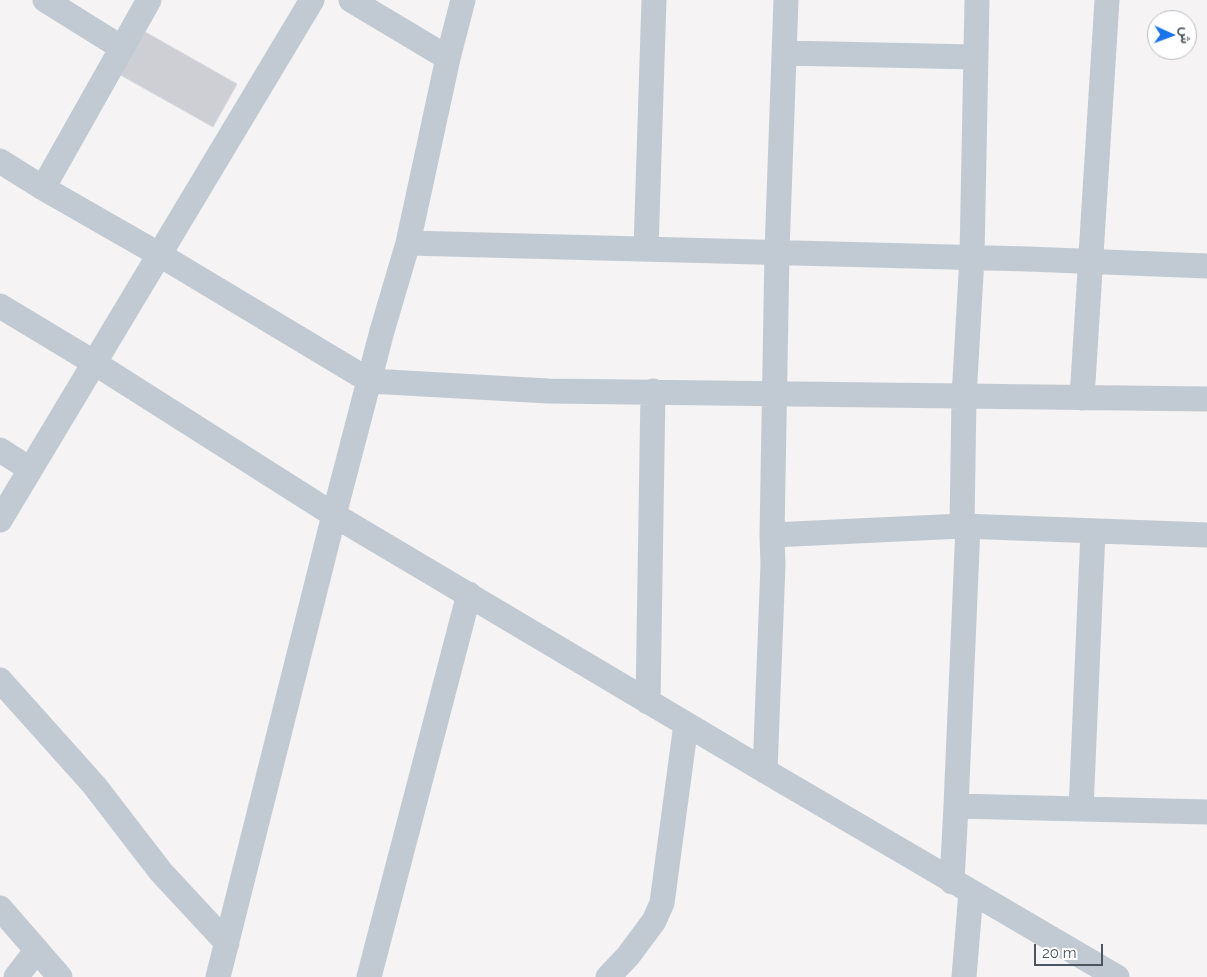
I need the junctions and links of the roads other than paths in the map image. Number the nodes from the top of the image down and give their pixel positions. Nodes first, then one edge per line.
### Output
1 (44, 0) edge
2 (149, 0) edge
3 (312, 0) edge
4 (351, 0) edge
5 (463, 0) edge
6 (654, 0) edge
7 (786, 0) edge
8 (977, 0) edge
9 (1107, 0) edge
10 (122, 48) junction
11 (784, 53) junction
12 (976, 57) junction
13 (448, 58) junction
14 (0, 161) edge
15 (43, 188) junction
16 (408, 243) junction
17 (646, 249) junction
18 (777, 252) junction
19 (160, 255) junction
20 (972, 257) junction
21 (1091, 261) junction
22 (1207, 266) edge
23 (0, 306) edge
24 (93, 362) junction
25 (370, 381) junction
26 (653, 391) junction
27 (775, 394) junction
28 (964, 397) junction
29 (1082, 398) junction
30 (1207, 399) edge
31 (0, 450) edge
32 (30, 469) junction
33 (334, 514) junction
34 (0, 520) edge
35 (965, 526) junction
36 (1093, 531) junction
37 (772, 535) junction
38 (1207, 535) edge
39 (469, 594) junction
40 (0, 680) edge
41 (648, 702) junction
42 (686, 724) junction
43 (765, 771) junction
44 (956, 806) junction
45 (1081, 809) junction
46 (1207, 812) edge
47 (961, 887) junction
48 (0, 908) edge
49 (227, 943) junction
50 (37, 950) junction
51 (0, 966) edge
52 (1093, 970) edge
53 (9, 977) edge
54 (16, 977) edge
55 (60, 977) edge
56 (218, 977) edge
57 (369, 977) edge
58 (608, 977) edge
59 (964, 977) edge
60 (1117, 977) edge

1 - 10 street
2 - 10 street
3 - 19 street
4 - 13 street
5 - 13 street
6 - 17 street
7 - 11 street
8 - 12 street
9 - 21 street
10 - 15 street
11 - 12 street
11 - 18 street
12 - 20 street
13 - 16 street
14 - 15 street
15 - 19 street
16 - 17 street
16 - 25 street
17 - 18 street
18 - 20 street
18 - 27 street
19 - 24 street
19 - 25 street
20 - 21 street
20 - 28 street
21 - 22 street
21 - 29 street
23 - 24 street
24 - 32 street
24 - 33 street
25 - 26 street
25 - 33 street
26 - 27 street
26 - 41 street
27 - 28 street
27 - 37 street
28 - 29 street
28 - 35 street
29 - 30 street
31 - 32 street
32 - 34 street
33 - 39 street
33 - 49 street
35 - 36 street
35 - 37 street
35 - 44 street
36 - 38 street
36 - 45 street
37 - 43 street
39 - 41 street
39 - 57 street
40 - 49 street
41 - 42 street
42 - 43 street
42 - 58 street
43 - 47 street
44 - 45 street
44 - 47 street
45 - 46 street
47 - 52 street
47 - 59 street
48 - 50 street
49 - 56 street
50 - 54 street
50 - 55 street
51 - 53 street
52 - 60 street

